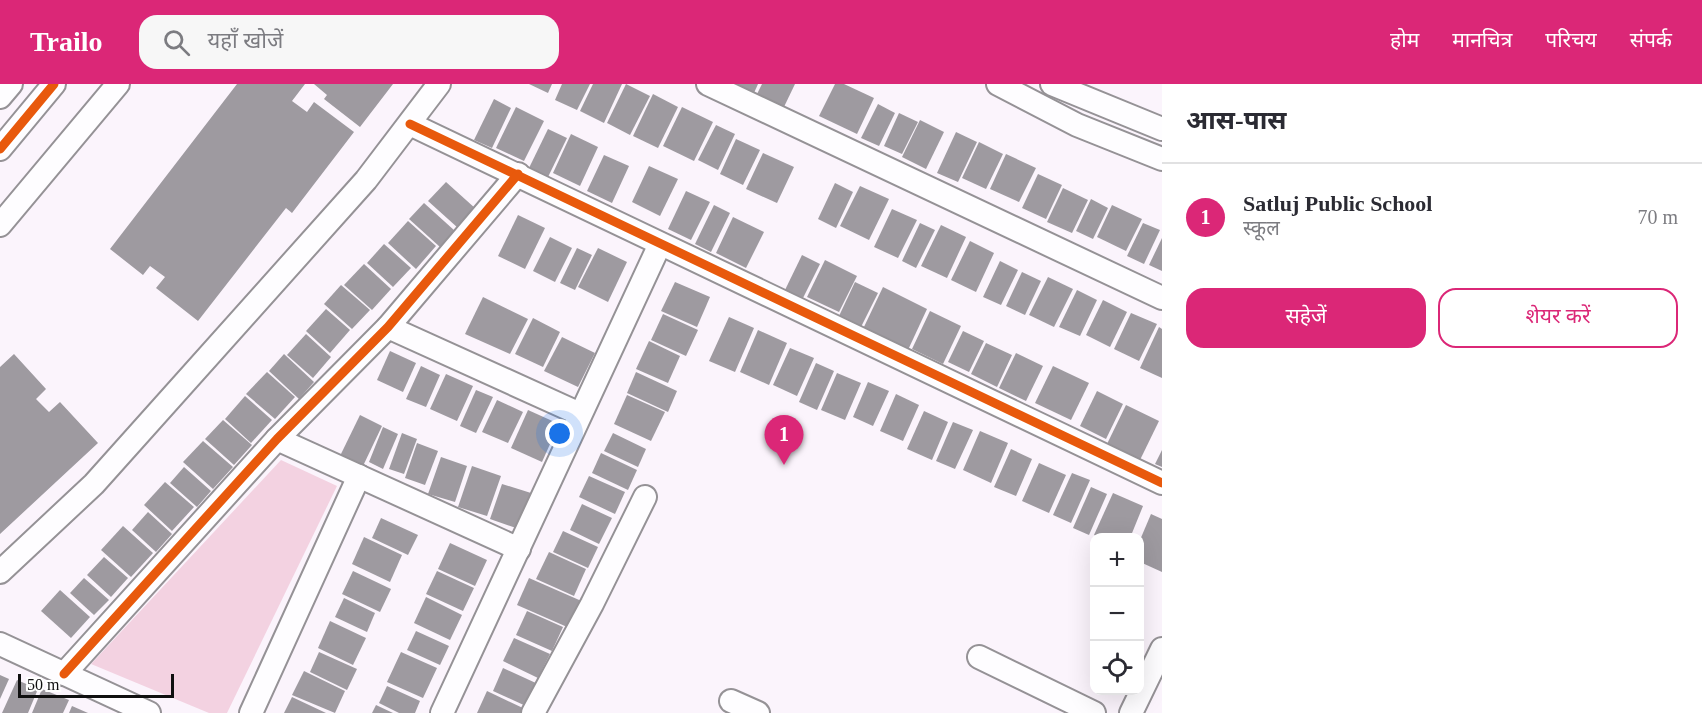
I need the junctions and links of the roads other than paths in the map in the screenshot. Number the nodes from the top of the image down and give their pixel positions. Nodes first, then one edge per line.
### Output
1 (11, 84) edge
2 (54, 84) edge
3 (118, 84) edge
4 (439, 84) edge
5 (708, 84) edge
6 (998, 84) edge
7 (1052, 84) edge
8 (0, 97) edge
9 (410, 124) junction
10 (1162, 129) edge
11 (0, 149) edge
12 (1162, 159) edge
13 (518, 174) junction
14 (0, 225) edge
15 (660, 244) junction
16 (1162, 298) edge
17 (388, 327) junction
18 (580, 414) junction
19 (277, 439) junction
20 (359, 476) junction
21 (1162, 483) edge
22 (645, 497) dead end
23 (519, 549) junction
24 (0, 572) edge
25 (0, 644) edge
26 (1162, 649) edge
27 (979, 657) dead end
28 (64, 674) junction
29 (731, 701) dead end
30 (150, 713) edge
31 (251, 713) edge
32 (442, 713) edge
33 (533, 713) edge
34 (758, 713) edge
35 (1094, 713) edge
36 (1131, 713) edge

1 - 8 street
2 - 11 street
3 - 14 street
4 - 9 street
5 - 16 street
6 - 12 street
7 - 10 street
9 - 13 street
9 - 24 street
13 - 15 street
13 - 17 street
15 - 18 street
15 - 21 street
17 - 18 street
17 - 19 street
18 - 23 street
19 - 20 street
19 - 28 street
20 - 23 street
20 - 31 street
22 - 33 street
23 - 32 street
25 - 28 street
26 - 36 street
27 - 35 street
28 - 30 street
29 - 34 street

